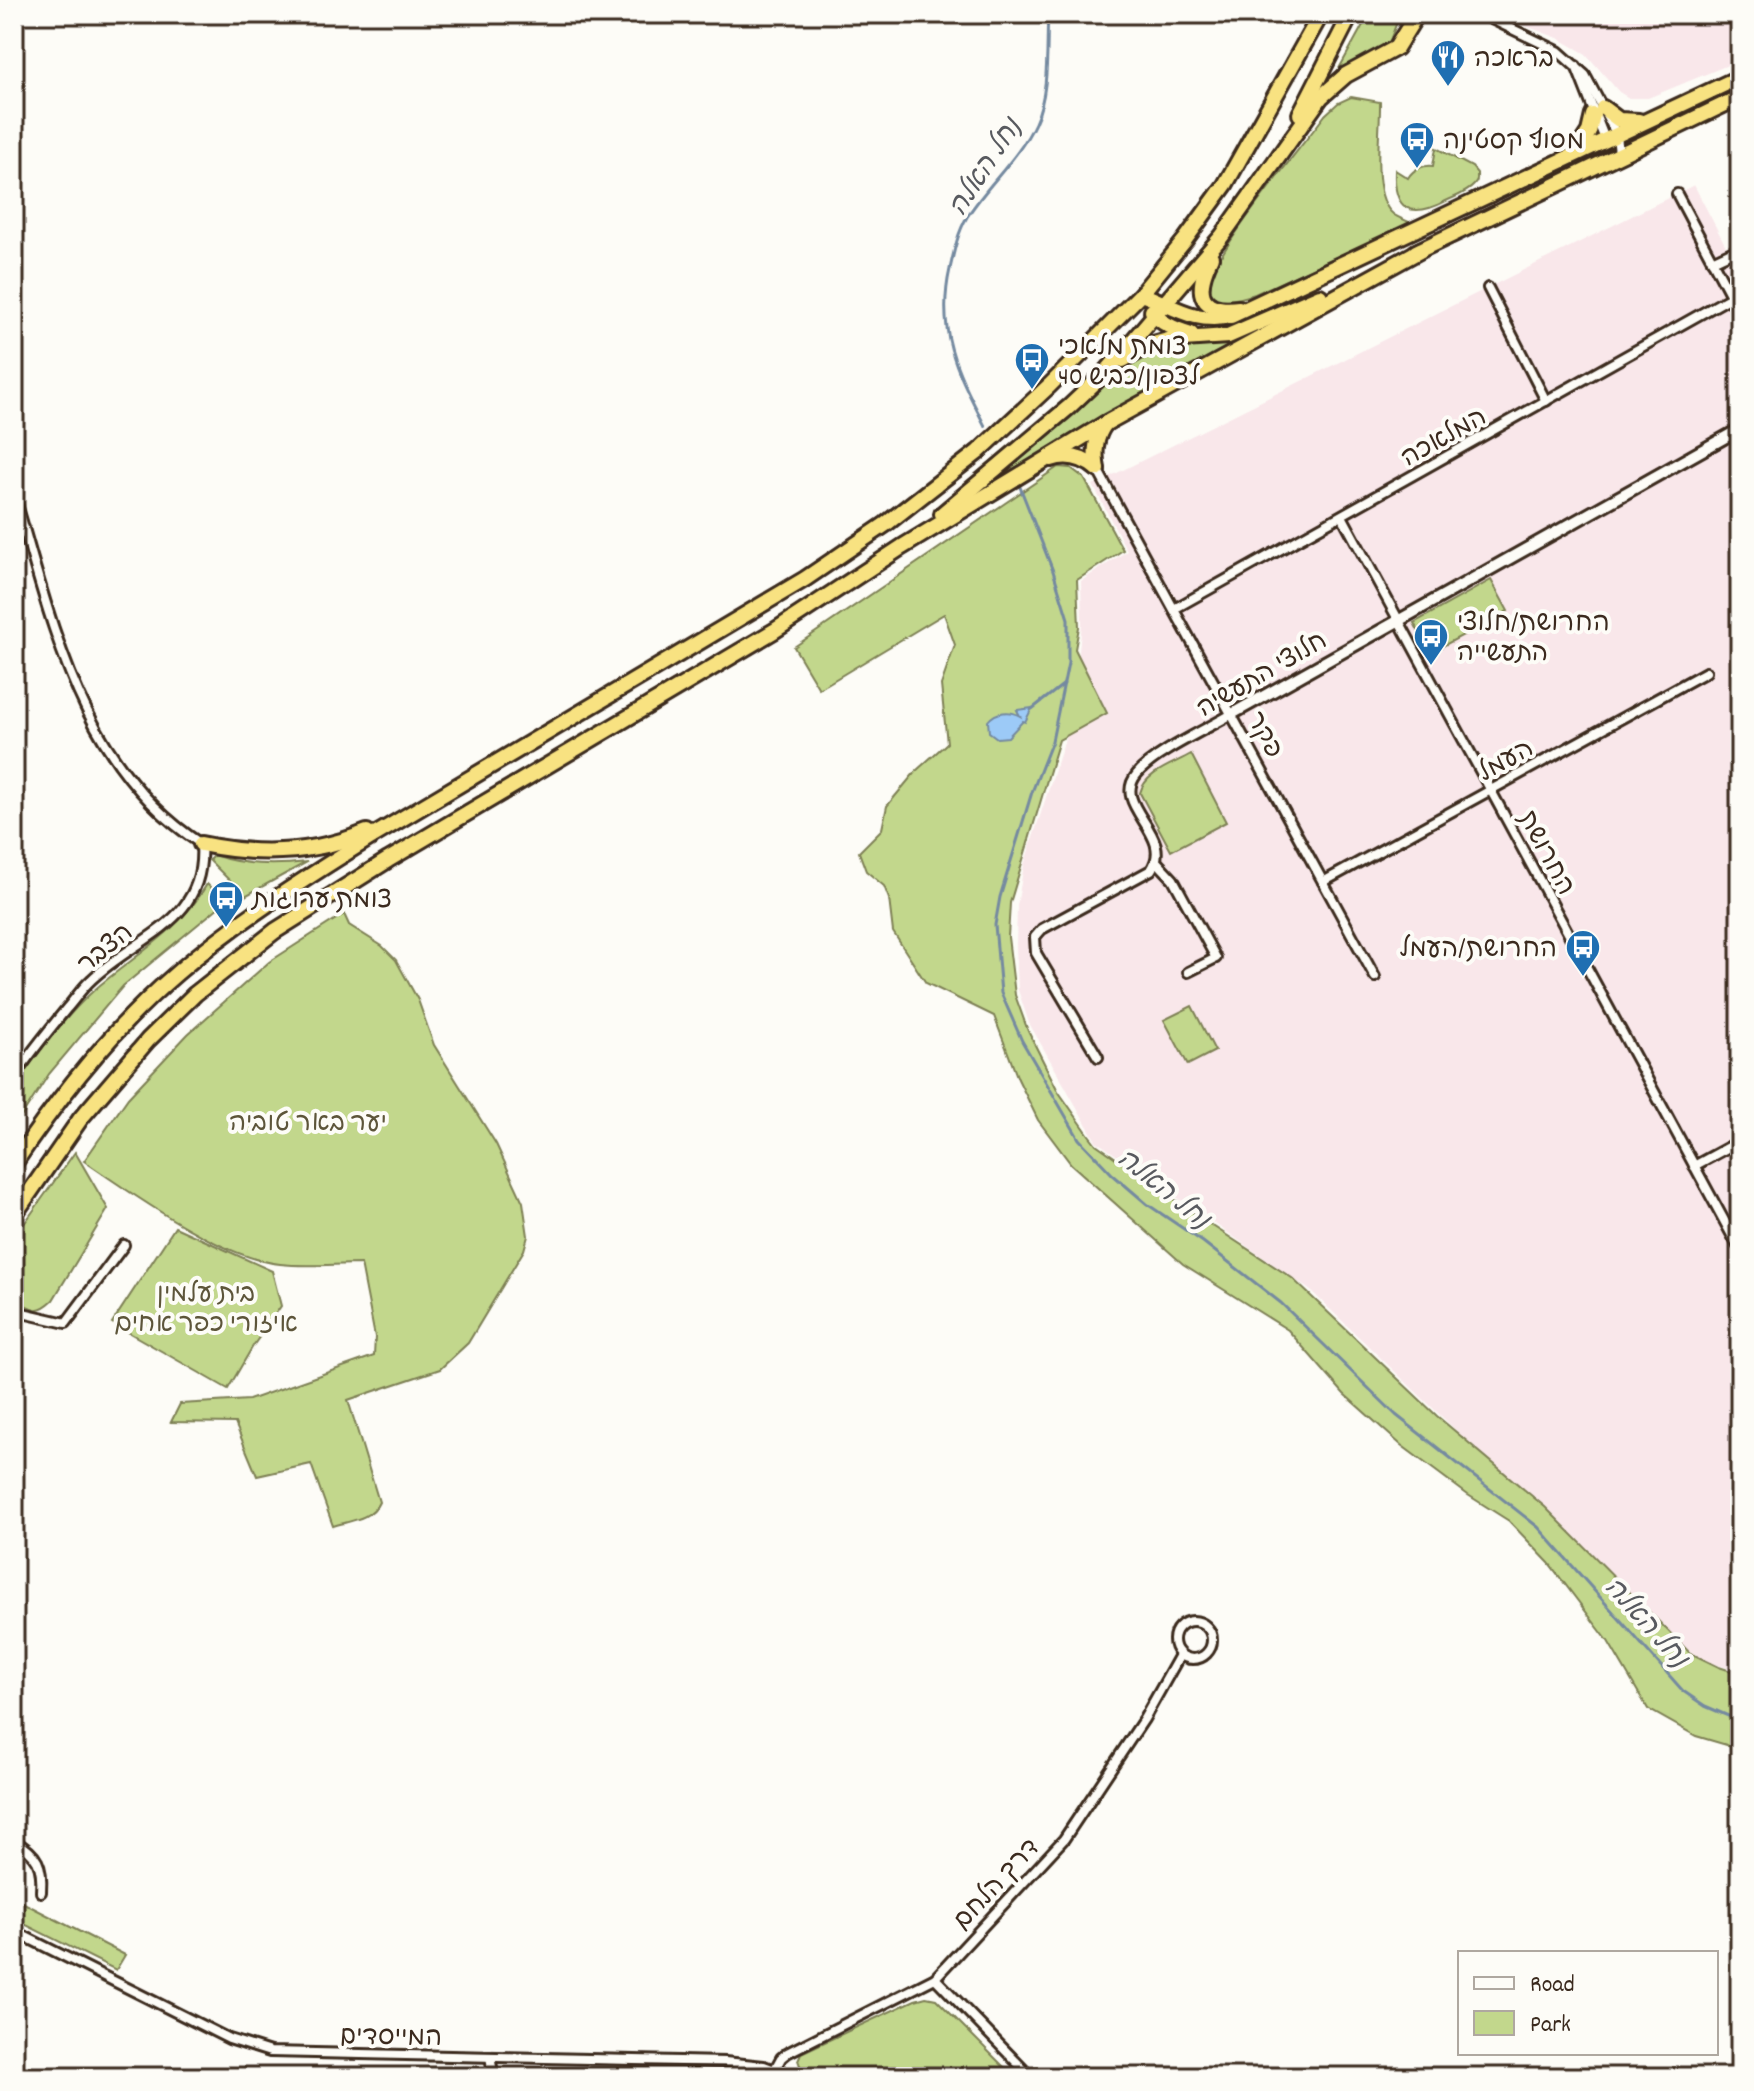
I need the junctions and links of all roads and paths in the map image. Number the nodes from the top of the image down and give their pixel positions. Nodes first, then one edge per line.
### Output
1 (1321, 14) edge
2 (1351, 14) edge
3 (1417, 14) edge
4 (1481, 14) edge
5 (1740, 77) edge
6 (1740, 97) edge
7 (1598, 112) junction
8 (1648, 120) junction
9 (1611, 138) junction
10 (1619, 154) junction
11 (1573, 155) junction
12 (1275, 159) junction
13 (1677, 194) dead end
14 (1222, 236) junction
15 (1740, 248) edge
16 (1421, 250) junction
17 (1712, 261) junction
18 (1488, 288) dead end
19 (1141, 294) junction
20 (1731, 297) junction
21 (1166, 303) junction
22 (1255, 305) junction
23 (1740, 313) edge
24 (1155, 316) junction
25 (1203, 337) junction
26 (1106, 372) junction
27 (1546, 401) junction
28 (1106, 423) junction
29 (1740, 429) edge
30 (1040, 463) junction
31 (1097, 469) junction
32 (14, 494) edge
33 (1342, 516) junction
34 (902, 547) junction
35 (1174, 609) junction
36 (1399, 621) junction
37 (1706, 672) dead end
38 (1232, 714) junction
39 (1492, 789) junction
40 (412, 813) junction
41 (201, 844) junction
42 (1157, 862) junction
43 (1323, 882) junction
44 (1188, 972) dead end
45 (1375, 977) dead end
46 (1098, 1057) dead end
47 (14, 1077) edge
48 (1740, 1141) edge
49 (14, 1164) edge
50 (1694, 1166) junction
51 (14, 1215) edge
52 (124, 1245) dead end
53 (1740, 1250) edge
54 (14, 1311) edge
55 (1180, 1655) junction
56 (14, 1841) edge
57 (41, 1892) dead end
58 (14, 1931) edge
59 (935, 1978) junction
60 (490, 2057) junction
61 (775, 2069) junction
62 (494, 2077) edge
63 (793, 2077) edge
64 (1031, 2077) edge

1 - 19 highway
2 - 12 highway
3 - 12 highway
4 - 7 street
5 - 8 highway
6 - 10 highway
7 - 8 highway
7 - 9 street
7 - 9 street
7 - 11 highway
8 - 9 highway
9 - 10 street
9 - 11 highway
10 - 16 highway
11 - 22 highway
12 - 14 highway
13 - 17 street
14 - 21 highway
14 - 22 highway
15 - 17 street
16 - 25 highway
16 - 28 highway
17 - 20 street
18 - 27 street
19 - 21 highway
19 - 24 highway
19 - 40 highway
20 - 23 street
20 - 27 street, המלאכה
21 - 22 highway
21 - 24 highway
24 - 25 highway
24 - 26 highway
25 - 26 highway
26 - 34 highway
27 - 33 street, המלאכה
28 - 30 highway
28 - 31 highway
29 - 36 street, חלוצי התעשיה
30 - 31 highway
30 - 34 highway
31 - 35 street, פקר
32 - 41 street
33 - 35 street, המלאכה
33 - 36 street, החרושת
34 - 51 highway
35 - 38 street, פקר
36 - 38 street, חלוצי התעשיה
36 - 39 street, החרושת
37 - 39 street, העמל
38 - 42 street, חלוצי התעשיה
38 - 43 street, פקר
39 - 43 street, העמל
39 - 50 street, החרושת
40 - 41 highway
40 - 49 highway
41 - 47 street, הצבר
42 - 44 street
42 - 46 street
43 - 45 street, פקר
48 - 50 street
50 - 53 street, החרושת
52 - 54 street
55 - 55 street
55 - 59 street, דרך הלחם
56 - 57 street
58 - 60 street, המייסדים
59 - 61 street, דרך הלחם
59 - 64 street
60 - 61 street, המייסדים
60 - 62 street
61 - 63 street, המייסדים

